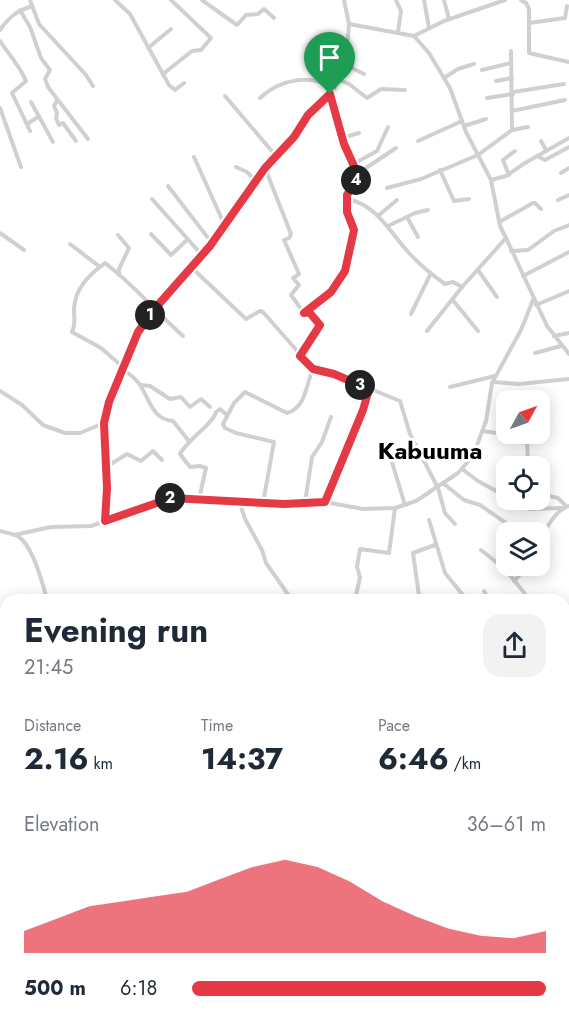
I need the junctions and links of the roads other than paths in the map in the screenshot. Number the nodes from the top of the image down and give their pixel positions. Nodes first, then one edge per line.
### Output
1 (30, 0) edge
2 (115, 0) edge
3 (171, 0) edge
4 (202, 0) edge
5 (344, 0) edge
6 (396, 0) edge
7 (424, 0) edge
8 (444, 0) edge
9 (505, 0) edge
10 (521, 0) edge
11 (32, 6) junction
12 (567, 6) dead end
13 (20, 10) junction
14 (274, 18) dead end
15 (449, 19) junction
16 (529, 23) junction
17 (349, 24) junction
18 (429, 28) junction
19 (171, 29) dead end
20 (0, 30) edge
21 (398, 32) junction
22 (414, 36) junction
23 (0, 41) edge
24 (148, 48) junction
25 (511, 51) dead end
26 (569, 62) edge
27 (511, 63) junction
28 (344, 64) junction
29 (474, 64) dead end
30 (482, 70) dead end
31 (163, 74) junction
32 (364, 74) dead end
33 (444, 78) junction
34 (512, 78) junction
35 (339, 80) junction
36 (496, 81) dead end
37 (184, 83) dead end
38 (564, 84) dead end
39 (93, 86) dead end
40 (334, 89) junction
41 (405, 90) dead end
42 (513, 93) junction
43 (330, 94) junction
44 (225, 96) dead end
45 (260, 98) dead end
46 (487, 98) dead end
47 (57, 100) junction
48 (565, 100) dead end
49 (31, 102) dead end
50 (0, 108) edge
51 (512, 111) junction
52 (38, 117) junction
53 (486, 119) dead end
54 (463, 123) junction
55 (27, 124) junction
56 (388, 127) dead end
57 (528, 127) dead end
58 (512, 130) junction
59 (30, 131) dead end
60 (359, 133) dead end
61 (342, 138) junction
62 (569, 138) edge
63 (88, 139) dead end
64 (76, 141) dead end
65 (418, 141) dead end
66 (541, 141) dead end
67 (53, 142) dead end
68 (569, 147) edge
69 (396, 148) dead end
70 (546, 150) junction
71 (515, 151) dead end
72 (478, 155) junction
73 (276, 156) junction
74 (537, 156) junction
75 (195, 157) dead end
76 (353, 164) junction
77 (236, 166) dead end
78 (21, 167) dead end
79 (265, 168) junction
80 (569, 168) edge
81 (440, 170) junction
82 (561, 173) dead end
83 (357, 174) junction
84 (509, 175) junction
85 (491, 180) junction
86 (255, 182) junction
87 (168, 186) dead end
88 (387, 188) dead end
89 (569, 195) edge
90 (152, 198) dead end
91 (346, 198) junction
92 (469, 199) dead end
93 (397, 200) dead end
94 (558, 200) dead end
95 (541, 209) dead end
96 (428, 210) dead end
97 (379, 215) junction
98 (407, 217) junction
99 (499, 222) junction
100 (569, 225) edge
101 (225, 226) junction
102 (388, 226) junction
103 (0, 233) edge
104 (151, 234) dead end
105 (118, 235) dead end
106 (418, 237) dead end
107 (506, 238) junction
108 (187, 240) junction
109 (212, 243) junction
110 (70, 244) dead end
111 (24, 250) dead end
112 (511, 251) junction
113 (569, 252) edge
114 (202, 255) junction
115 (100, 267) junction
116 (191, 267) junction
117 (478, 270) junction
118 (431, 273) junction
119 (119, 276) junction
120 (523, 276) junction
121 (462, 287) junction
122 (569, 291) edge
123 (497, 297) dead end
124 (452, 299) junction
125 (533, 300) junction
126 (536, 305) junction
127 (154, 310) junction
128 (304, 313) junction
129 (411, 314) dead end
130 (427, 331) dead end
131 (477, 331) dead end
132 (569, 333) edge
133 (183, 336) dead end
134 (554, 336) junction
135 (561, 346) junction
136 (535, 353) dead end
137 (569, 354) edge
138 (300, 356) junction
139 (123, 368) junction
140 (313, 369) junction
141 (496, 376) junction
142 (569, 379) edge
143 (493, 382) junction
144 (140, 385) junction
145 (450, 387) dead end
146 (369, 389) junction
147 (0, 392) edge
148 (210, 407) dead end
149 (227, 415) junction
150 (331, 417) dead end
151 (104, 423) junction
152 (482, 431) junction
153 (188, 440) junction
154 (528, 456) edge
155 (391, 459) dead end
156 (162, 460) dead end
157 (106, 468) junction
158 (462, 469) junction
159 (444, 484) junction
160 (438, 488) junction
161 (496, 491) edge
162 (550, 496) edge
163 (199, 499) junction
164 (239, 500) junction
165 (305, 502) junction
166 (325, 502) junction
167 (263, 503) junction
168 (405, 505) junction
169 (395, 507) junction
170 (566, 507) edge
171 (550, 508) edge
172 (429, 520) dead end
173 (105, 521) junction
174 (505, 522) edge
175 (455, 524) dead end
176 (550, 529) edge
177 (0, 531) edge
178 (14, 534) junction
179 (435, 545) junction
180 (481, 550) dead end
181 (519, 576) edge
182 (514, 581) junction
183 (484, 591) dead end
184 (45, 594) edge
185 (288, 594) edge
186 (356, 594) edge
187 (419, 594) edge
188 (462, 594) edge
189 (486, 594) edge
190 (525, 594) edge

1 - 11 street
2 - 24 street
3 - 31 street
4 - 14 street
5 - 17 street
6 - 21 street
7 - 18 street
8 - 15 street
9 - 15 street
10 - 16 street
11 - 13 street
11 - 39 street
12 - 16 street
13 - 20 street
13 - 47 street
15 - 18 street
16 - 26 street
17 - 21 street
17 - 28 street
18 - 22 street
19 - 24 street
21 - 22 street
22 - 33 street
23 - 55 street
24 - 31 street
25 - 27 street
27 - 30 street
27 - 34 street
28 - 32 street
28 - 35 street
29 - 33 street
31 - 37 street
33 - 54 street
34 - 36 street
34 - 42 street
35 - 40 street
35 - 41 street
38 - 42 street
40 - 43 street
40 - 45 street
42 - 46 street
42 - 51 street
43 - 61 street
43 - 73 street
44 - 73 street
47 - 63 street
47 - 64 street
48 - 51 street
49 - 52 street
50 - 78 street
51 - 58 street
52 - 55 street
52 - 67 street
53 - 54 street
54 - 65 street
54 - 72 street
55 - 59 street
56 - 76 street
57 - 58 street
58 - 72 street
60 - 61 street
61 - 76 street
62 - 70 street
66 - 70 street
68 - 74 street
69 - 83 street
70 - 74 street
71 - 84 street
72 - 81 street
72 - 85 street
73 - 79 street
74 - 84 street
75 - 101 street
76 - 83 street
77 - 86 street
79 - 86 street
79 - 128 street
80 - 82 street
81 - 88 street
81 - 92 street
83 - 91 street
84 - 85 street
85 - 99 street
86 - 101 street
87 - 109 street
89 - 94 street
90 - 108 street
91 - 97 street
91 - 128 street
93 - 97 street
95 - 99 street
96 - 98 street
97 - 102 street
98 - 102 street
98 - 106 street
99 - 107 street
100 - 112 street
101 - 109 street
102 - 118 street
103 - 111 street
104 - 108 street
105 - 119 street
107 - 112 street
107 - 117 street
108 - 114 street
109 - 114 street
110 - 115 street
112 - 120 street
113 - 120 street
114 - 116 street
115 - 119 street
115 - 139 street
116 - 127 street
116 - 138 street
117 - 121 street
117 - 123 street
118 - 121 street
118 - 129 street
119 - 127 street
120 - 125 street
121 - 124 street
122 - 126 street
124 - 130 street
124 - 131 street
125 - 126 street
125 - 141 street
126 - 134 street
127 - 133 street
127 - 139 street
128 - 138 street
132 - 134 street
134 - 135 street
135 - 136 street
135 - 137 street
138 - 140 street
139 - 144 street
139 - 151 street
140 - 146 street
140 - 149 street
141 - 143 street
141 - 145 street
142 - 143 street
143 - 152 street
144 - 148 street
144 - 153 street
146 - 160 street
146 - 166 street
147 - 151 street
149 - 153 street
149 - 167 street
150 - 165 street
151 - 157 street
152 - 154 street
152 - 158 street
153 - 163 street
155 - 168 street
156 - 157 street
157 - 173 street
158 - 159 street
158 - 161 street
159 - 160 street
159 - 174 street
160 - 168 street
160 - 175 street
162 - 170 street
163 - 164 street
163 - 173 street
164 - 167 street
164 - 185 street
165 - 166 street
165 - 167 street
166 - 169 street
168 - 169 street
169 - 186 street
170 - 171 street
170 - 176 street
172 - 179 street
173 - 178 street
177 - 178 street
178 - 184 street
179 - 187 street
179 - 188 street
180 - 182 street
181 - 182 street
182 - 190 street
183 - 189 street

